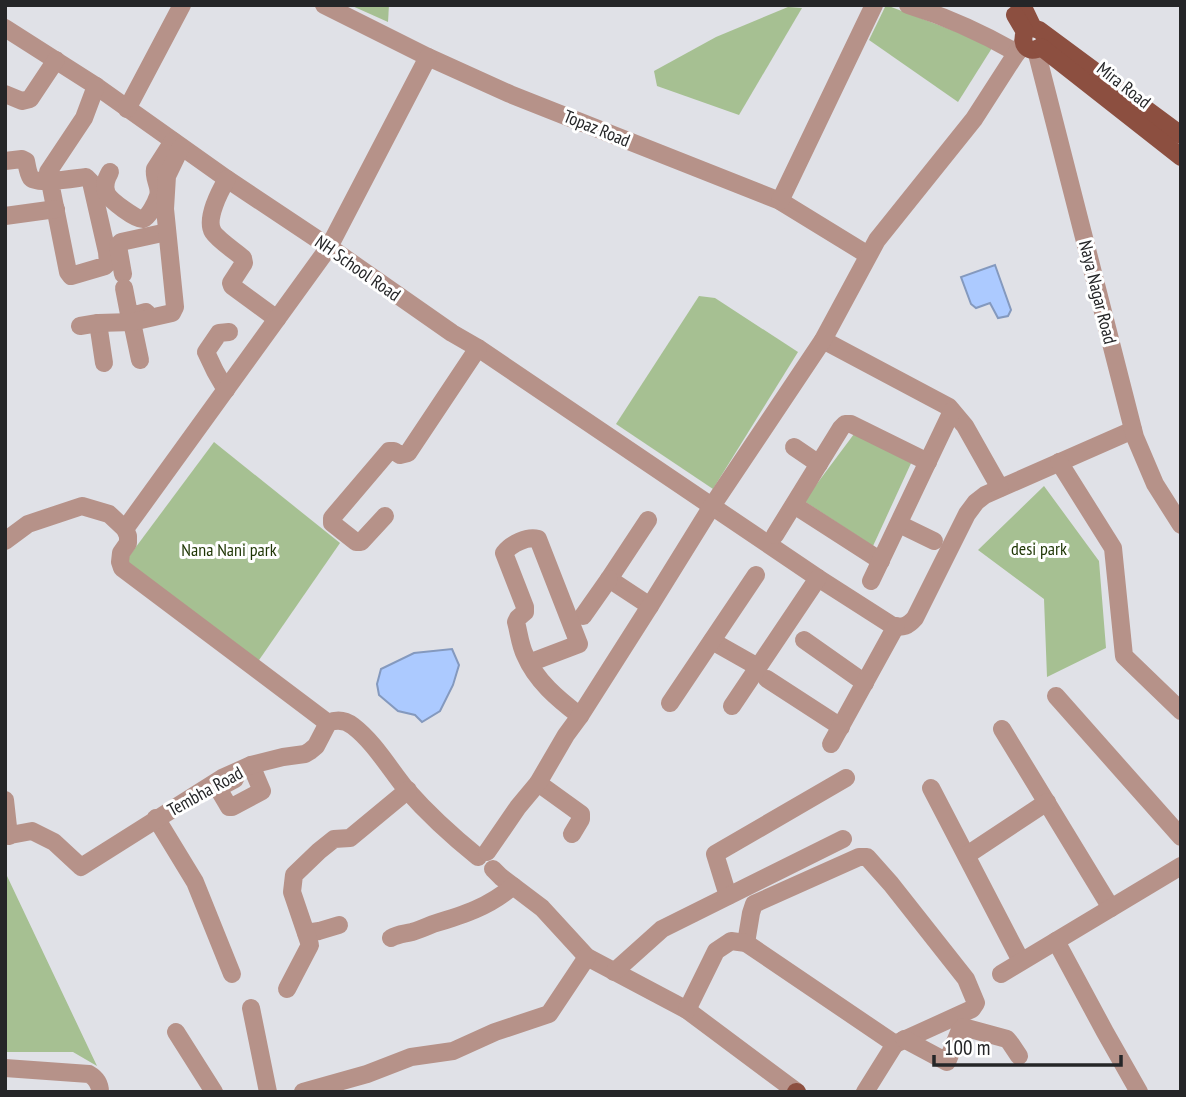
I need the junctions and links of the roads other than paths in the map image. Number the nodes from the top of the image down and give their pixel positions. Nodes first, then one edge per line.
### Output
1 (182, 5) edge
2 (324, 5) edge
3 (874, 5) edge
4 (908, 5) edge
5 (1010, 5) edge
6 (1022, 5) edge
7 (939, 11) edge
8 (5, 28) edge
9 (1031, 41) junction
10 (428, 57) junction
11 (55, 60) junction
12 (96, 86) junction
13 (5, 94) edge
14 (127, 109) junction
15 (1178, 128) edge
16 (177, 144) junction
17 (1181, 156) edge
18 (5, 161) edge
19 (110, 172) dead end
20 (227, 179) junction
21 (49, 181) junction
22 (780, 201) junction
23 (56, 208) junction
24 (5, 216) edge
25 (160, 234) junction
26 (329, 247) junction
27 (868, 255) junction
28 (166, 272) junction
29 (277, 319) junction
30 (132, 322) junction
31 (229, 332) dead end
32 (822, 341) junction
33 (478, 348) junction
34 (140, 360) dead end
35 (104, 363) dead end
36 (226, 390) junction
37 (952, 411) junction
38 (1133, 430) junction
39 (794, 447) dead end
40 (928, 462) junction
41 (1059, 462) junction
42 (819, 464) junction
43 (1000, 488) junction
44 (794, 505) junction
45 (712, 506) junction
46 (385, 516) dead end
47 (648, 520) dead end
48 (899, 524) junction
49 (1181, 526) edge
50 (125, 529) junction
51 (775, 535) dead end
52 (5, 541) edge
53 (934, 541) dead end
54 (881, 561) junction
55 (756, 575) dead end
56 (818, 578) junction
57 (609, 579) junction
58 (872, 581) dead end
59 (650, 606) junction
60 (583, 616) dead end
61 (896, 626) junction
62 (804, 640) dead end
63 (712, 641) junction
64 (529, 663) junction
65 (762, 673) junction
66 (865, 682) junction
67 (1056, 696) dead end
68 (670, 702) dead end
69 (733, 706) dead end
70 (1181, 711) edge
71 (580, 716) junction
72 (328, 723) junction
73 (841, 727) junction
74 (1002, 729) dead end
75 (831, 744) dead end
76 (846, 778) dead end
77 (538, 783) junction
78 (931, 788) dead end
79 (408, 790) junction
80 (5, 800) edge
81 (1047, 802) junction
82 (156, 818) junction
83 (572, 834) dead end
84 (7, 836) edge
85 (1181, 837) edge
86 (843, 839) dead end
87 (967, 855) junction
88 (486, 859) junction
89 (1181, 866) edge
90 (513, 886) junction
91 (728, 896) junction
92 (1111, 908) junction
93 (339, 925) dead end
94 (306, 933) junction
95 (391, 938) dead end
96 (1056, 941) junction
97 (746, 943) junction
98 (587, 957) junction
99 (1021, 961) junction
100 (614, 972) junction
101 (232, 974) dead end
102 (1001, 974) dead end
103 (287, 989) dead end
104 (251, 1008) dead end
105 (687, 1010) junction
106 (176, 1032) dead end
107 (899, 1041) junction
108 (1019, 1056) dead end
109 (5, 1068) edge
110 (100, 1092) edge
111 (214, 1092) edge
112 (268, 1092) edge
113 (303, 1092) edge
114 (797, 1092) edge
115 (865, 1092) edge
116 (1139, 1092) edge

1 - 14 street
2 - 10 street, Topaz Road
3 - 22 street
4 - 7 street
5 - 9 main road, Mira Road
6 - 9 main road, Mira Road
7 - 9 street
8 - 11 street, NH School Road
9 - 15 main road, Mira Road
9 - 17 main road, Mira Road
9 - 27 street
9 - 38 street, Naya Nagar Road
10 - 22 street, Topaz Road
10 - 26 street
11 - 12 street, NH School Road
11 - 13 street
12 - 14 street, NH School Road
12 - 21 street
14 - 16 street, NH School Road
16 - 19 street
16 - 20 street, NH School Road
16 - 25 street
18 - 21 street
20 - 26 street, NH School Road
20 - 29 street
21 - 23 street
21 - 23 street
22 - 27 street, Topaz Road
23 - 24 street
25 - 28 street
25 - 28 street
26 - 29 street
26 - 33 street, NH School Road
27 - 32 street
28 - 30 street
29 - 36 street
30 - 34 street
30 - 35 street
31 - 36 street
32 - 37 street
32 - 45 street
33 - 45 street, NH School Road
33 - 46 street
36 - 50 street
37 - 40 street
37 - 43 street
38 - 41 street
38 - 49 street, Naya Nagar Road
39 - 42 street
40 - 42 street
40 - 48 street
41 - 43 street
41 - 70 street
42 - 44 street
43 - 61 street
44 - 51 street
44 - 54 street
45 - 56 street, NH School Road
45 - 59 street
47 - 57 street
48 - 53 street
48 - 54 street
50 - 52 street
50 - 72 street
54 - 58 street
55 - 63 street
56 - 61 street, NH School Road
56 - 65 street
57 - 59 street
57 - 60 street
59 - 71 street
61 - 66 street
62 - 66 street
63 - 65 street
63 - 68 street
64 - 64 street
64 - 71 street
65 - 69 street
65 - 73 street
66 - 73 street
67 - 85 street
71 - 77 street
72 - 79 street
72 - 82 street, Tembha Road
73 - 75 street
74 - 81 street
76 - 91 street
77 - 83 street
77 - 88 street
78 - 87 street
79 - 88 street
79 - 94 street
80 - 84 street
81 - 87 street
81 - 92 street
82 - 84 street, Tembha Road
82 - 101 street
86 - 91 street
87 - 99 street
88 - 90 street
89 - 92 street
90 - 95 street
90 - 98 street
91 - 100 street
92 - 96 street
93 - 94 street
94 - 103 street
96 - 99 street
96 - 116 street
97 - 105 street
97 - 107 street
97 - 107 street
98 - 100 street
98 - 113 street
99 - 102 street
100 - 105 street
104 - 112 street
105 - 114 street
106 - 111 street
107 - 108 street
107 - 115 street
109 - 110 street

